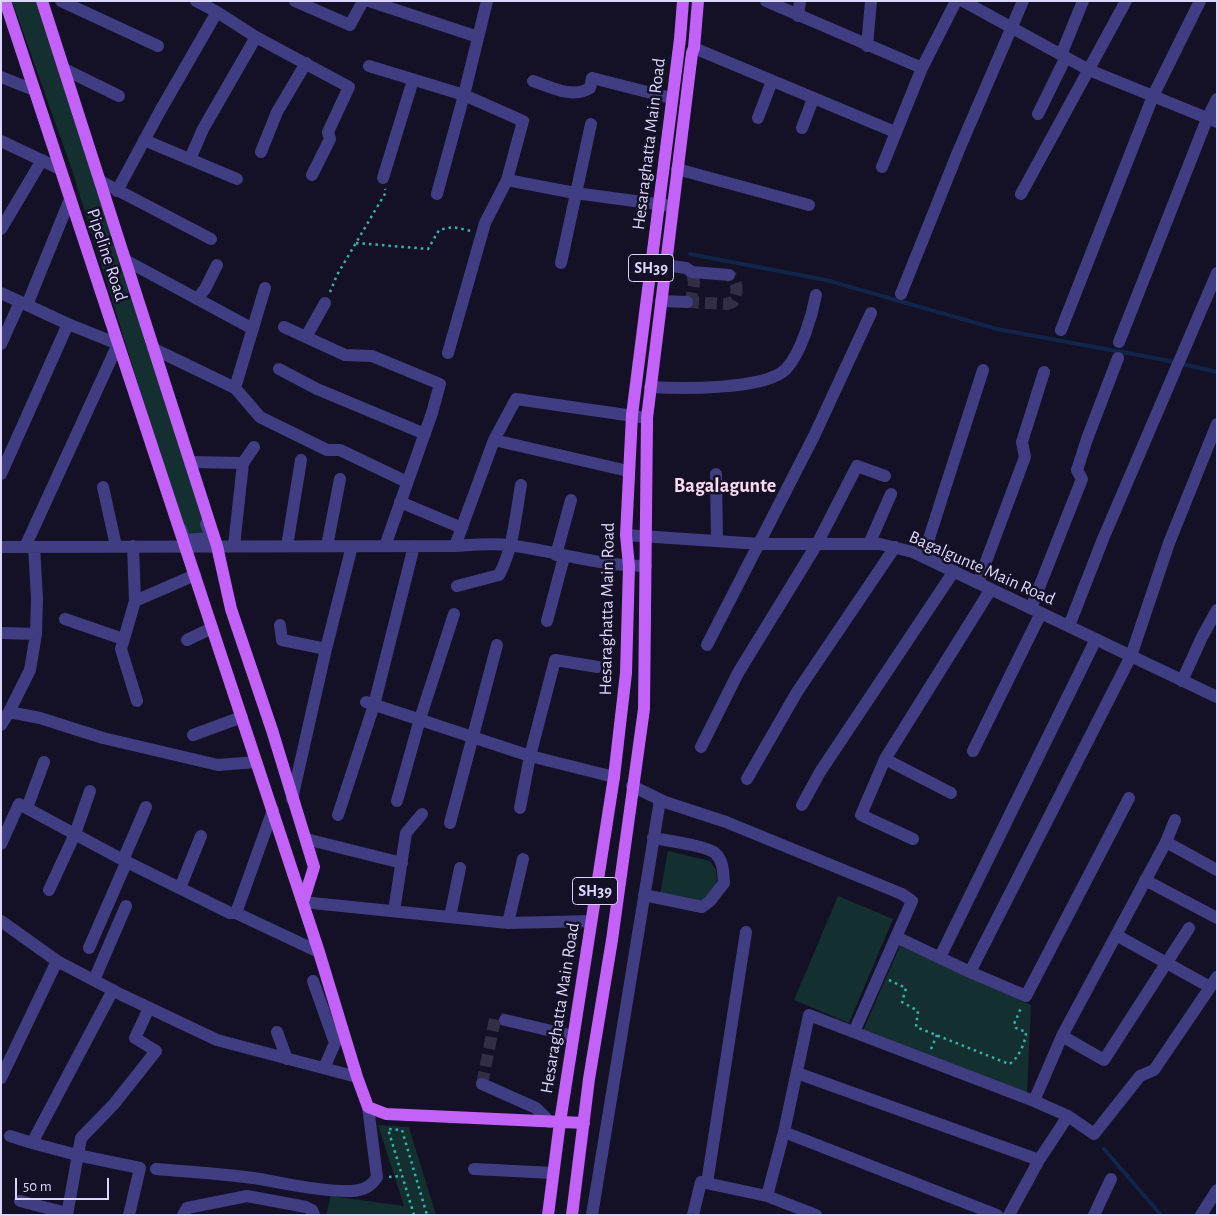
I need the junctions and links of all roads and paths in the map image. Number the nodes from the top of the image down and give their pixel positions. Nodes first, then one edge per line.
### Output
1 (4, 1) edge
2 (9, 1) edge
3 (36, 1) edge
4 (42, 1) edge
5 (61, 1) edge
6 (196, 1) edge
7 (296, 1) edge
8 (363, 1) edge
9 (370, 1) edge
10 (487, 1) edge
11 (683, 1) edge
12 (698, 1) edge
13 (766, 1) edge
14 (800, 1) edge
15 (871, 1) edge
16 (956, 1) edge
17 (963, 1) edge
18 (1023, 1) edge
19 (1084, 1) edge
20 (1126, 1) edge
21 (1200, 1) edge
22 (217, 12) junction
23 (798, 16) junction
24 (7, 21) edge
25 (1011, 28) junction
26 (256, 37) junction
27 (478, 37) junction
28 (158, 46) dead end
29 (867, 46) junction
30 (694, 48) junction
31 (1064, 56) junction
32 (306, 63) junction
33 (369, 66) dead end
34 (922, 68) junction
35 (64, 69) junction
36 (1089, 70) junction
37 (1, 77) edge
38 (413, 80) junction
39 (533, 81) dead end
40 (772, 81) junction
41 (34, 90) junction
42 (119, 96) dead end
43 (464, 96) junction
44 (1153, 96) junction
45 (671, 98) junction
46 (813, 98) junction
47 (1217, 99) edge
48 (1038, 114) dead end
49 (758, 118) dead end
50 (1212, 120) edge
51 (591, 124) dead end
52 (802, 128) dead end
53 (894, 132) junction
54 (144, 140) junction
55 (1, 141) edge
56 (260, 152) dead end
57 (190, 159) junction
58 (42, 160) junction
59 (882, 167) dead end
60 (60, 169) junction
61 (677, 169) junction
62 (312, 175) dead end
63 (383, 178) joint
64 (237, 179) dead end
65 (507, 180) junction
66 (100, 181) junction
67 (117, 191) junction
68 (575, 193) junction
69 (437, 194) dead end
70 (1021, 194) dead end
71 (70, 199) junction
72 (658, 205) junction
73 (809, 205) dead end
74 (672, 206) junction
75 (1, 229) edge
76 (482, 233) junction
77 (211, 238) dead end
78 (356, 242) junction
79 (126, 260) junction
80 (561, 263) dead end
81 (217, 265) dead end
82 (665, 265) junction
83 (1217, 273) edge
84 (729, 275) dead end
85 (266, 288) dead end
86 (1, 293) edge
87 (901, 294) dead end
88 (816, 295) dead end
89 (197, 299) junction
90 (661, 301) junction
91 (687, 302) dead end
92 (325, 303) joint
93 (24, 304) junction
94 (871, 313) dead end
95 (68, 324) junction
96 (284, 327) dead end
97 (253, 329) junction
98 (1061, 330) dead end
99 (306, 337) junction
100 (1119, 342) dead end
101 (1, 344) edge
102 (118, 344) junction
103 (154, 349) junction
104 (448, 353) dead end
105 (1118, 358) dead end
106 (278, 369) dead end
107 (983, 370) dead end
108 (1044, 372) dead end
109 (650, 387) junction
110 (234, 388) junction
111 (632, 415) junction
112 (647, 418) junction
113 (1217, 424) edge
114 (425, 434) junction
115 (494, 440) junction
116 (254, 447) dead end
117 (300, 460) dead end
118 (190, 462) junction
119 (243, 463) junction
120 (628, 470) junction
121 (1, 474) edge
122 (716, 474) dead end
123 (886, 476) dead end
124 (340, 479) dead end
125 (407, 482) junction
126 (521, 485) dead end
127 (103, 487) dead end
128 (891, 494) dead end
129 (571, 500) dead end
130 (400, 502) junction
131 (462, 528) junction
132 (626, 535) junction
133 (647, 536) junction
134 (717, 541) junction
135 (760, 544) junction
136 (817, 544) junction
137 (869, 544) junction
138 (509, 545) junction
139 (116, 546) junction
140 (133, 546) junction
141 (185, 546) junction
142 (217, 546) junction
143 (234, 546) junction
144 (287, 546) junction
145 (326, 546) junction
146 (352, 546) junction
147 (385, 546) junction
148 (414, 546) junction
149 (455, 546) junction
150 (1, 547) edge
151 (30, 547) junction
152 (894, 548) junction
153 (560, 556) junction
154 (923, 557) junction
155 (629, 566) junction
156 (646, 566) junction
157 (954, 571) junction
158 (195, 575) junction
159 (978, 583) junction
160 (457, 586) dead end
161 (991, 589) junction
162 (135, 601) junction
163 (1036, 610) junction
164 (1217, 610) edge
165 (454, 614) dead end
166 (65, 619) dead end
167 (547, 621) dead end
168 (280, 625) dead end
169 (1068, 626) junction
170 (212, 628) junction
171 (1, 633) edge
172 (36, 634) junction
173 (123, 639) junction
174 (187, 640) dead end
175 (1096, 640) junction
176 (497, 645) dead end
177 (707, 645) dead end
178 (326, 649) junction
179 (1131, 656) junction
180 (598, 667) dead end
181 (1182, 681) junction
182 (1217, 697) edge
183 (137, 701) dead end
184 (370, 703) junction
185 (9, 712) junction
186 (242, 717) junction
187 (420, 719) junction
188 (1, 725) edge
189 (193, 734) dead end
190 (473, 737) junction
191 (701, 747) dead end
192 (973, 751) dead end
193 (530, 756) junction
194 (884, 759) junction
195 (44, 762) dead end
196 (256, 762) junction
197 (614, 777) junction
198 (747, 779) dead end
199 (632, 786) junction
200 (90, 791) dead end
201 (951, 793) dead end
202 (1129, 798) dead end
203 (292, 799) junction
204 (660, 800) junction
205 (397, 802) dead end
206 (802, 805) dead end
207 (146, 807) dead end
208 (27, 808) junction
209 (520, 808) dead end
210 (273, 810) junction
211 (422, 814) dead end
212 (338, 815) dead end
213 (1175, 820) dead end
214 (450, 823) dead end
215 (75, 834) junction
216 (202, 836) dead end
217 (653, 838) junction
218 (306, 839) junction
219 (913, 839) dead end
220 (1166, 842) junction
221 (1, 844) edge
222 (523, 859) dead end
223 (125, 862) junction
224 (402, 863) junction
225 (460, 868) dead end
226 (1217, 870) edge
227 (1145, 880) junction
228 (180, 888) junction
229 (49, 890) dead end
230 (644, 895) junction
231 (303, 902) junction
232 (126, 906) dead end
233 (394, 911) junction
234 (236, 913) junction
235 (450, 917) junction
236 (1217, 918) edge
237 (591, 920) junction
238 (1, 921) edge
239 (508, 923) junction
240 (1189, 928) dead end
241 (746, 932) dead end
242 (1116, 935) junction
243 (896, 937) junction
244 (89, 948) dead end
245 (320, 952) junction
246 (940, 958) junction
247 (57, 961) junction
248 (1167, 963) junction
249 (970, 972) junction
250 (879, 976) junction
251 (94, 980) junction
252 (312, 981) dead end
253 (1213, 982) edge
254 (113, 990) junction
255 (1026, 996) junction
256 (149, 1008) junction
257 (505, 1020) dead end
258 (277, 1032) dead end
259 (854, 1032) junction
260 (573, 1036) junction
261 (1062, 1036) junction
262 (286, 1058) junction
263 (324, 1068) junction
264 (797, 1073) junction
265 (357, 1077) junction
266 (1, 1078) edge
267 (482, 1084) dead end
268 (1034, 1101) junction
269 (368, 1107) junction
270 (1068, 1116) junction
271 (555, 1122) junction
272 (584, 1123) junction
273 (784, 1132) junction
274 (10, 1136) dead end
275 (32, 1142) junction
276 (77, 1155) junction
277 (1039, 1160) junction
278 (156, 1169) dead end
279 (474, 1169) dead end
280 (553, 1173) junction
281 (1111, 1179) dead end
282 (707, 1183) junction
283 (1217, 1190) edge
284 (767, 1196) junction
285 (20, 1201) dead end
286 (67, 1214) edge
287 (129, 1215) edge
288 (183, 1215) edge
289 (314, 1215) edge
290 (414, 1215) edge
291 (427, 1215) edge
292 (548, 1215) edge
293 (572, 1215) edge
294 (592, 1215) edge
295 (692, 1215) edge
296 (816, 1215) edge
297 (997, 1215) edge
298 (1009, 1215) edge
299 (1094, 1215) edge
300 (1201, 1215) edge

1 - 24 main road, Pipeline Road
2 - 3 street
4 - 35 main road, Pipeline Road
5 - 28 street
6 - 22 street
7 - 8 street
9 - 27 street
10 - 27 street
11 - 45 main road, Hesaraghatta Main Road / SH39
12 - 30 main road, Hesaraghatta Main Road
13 - 23 street
14 - 23 street
15 - 29 street
16 - 34 street
17 - 25 street
18 - 25 street
19 - 31 street
20 - 36 street
21 - 44 street
22 - 26 street
22 - 54 street
23 - 29 street
24 - 41 main road, Pipeline Road
25 - 31 street
25 - 87 street
26 - 32 street
26 - 57 street
27 - 43 street
29 - 34 street
30 - 40 street
30 - 61 main road, Hesaraghatta Main Road
31 - 36 street
31 - 48 street
32 - 56 street
32 - 62 street
33 - 38 street
34 - 53 street
35 - 42 street
35 - 66 main road, Pipeline Road
36 - 44 street
36 - 70 street
37 - 41 street
38 - 43 street
38 - 63 street
39 - 45 street
40 - 46 street
40 - 49 street
41 - 60 main road, Pipeline Road
43 - 65 street
43 - 69 street
44 - 50 street
44 - 98 street
45 - 72 main road, Hesaraghatta Main Road / SH39
46 - 52 street
46 - 53 street
47 - 50 street
50 - 100 street
51 - 68 street
53 - 59 street
54 - 57 street
54 - 67 street
55 - 58 street
57 - 64 street
58 - 60 street
58 - 75 street
60 - 71 main road, Pipeline Road
61 - 73 street
61 - 74 main road, Hesaraghatta Main Road
63 - 78 path
65 - 68 street
65 - 76 street
66 - 67 street
66 - 79 main road, Pipeline Road
67 - 77 street
68 - 72 street
68 - 80 street
71 - 93 street
71 - 102 main road, Pipeline Road
72 - 74 street
72 - 111 main road, Hesaraghatta Main Road / SH39
74 - 82 main road, Hesaraghatta Main Road
76 - 78 path
76 - 104 street
78 - 92 path
79 - 89 street
79 - 103 main road, Pipeline Road
81 - 89 street
82 - 84 street
82 - 90 main road, Hesaraghatta Main Road
83 - 169 street
85 - 97 street
86 - 93 street
88 - 109 street
89 - 97 street
90 - 91 street
90 - 109 main road, Hesaraghatta Main Road
92 - 99 street
93 - 95 street
93 - 101 street
94 - 135 street
95 - 102 street
95 - 121 street
96 - 99 street
97 - 110 street
99 - 114 street
102 - 141 main road, Pipeline Road
102 - 151 street
103 - 110 street
103 - 118 main road, Pipeline Road
105 - 163 street
106 - 114 street
107 - 154 street
108 - 159 street
109 - 112 main road, Hesaraghatta Main Road
110 - 125 street
111 - 112 street
111 - 115 street
111 - 120 main road, Hesaraghatta Main Road / SH39
112 - 133 main road, Hesaraghatta Main Road
113 - 179 street
114 - 125 street
115 - 120 street
115 - 131 street
116 - 119 street
117 - 144 street
118 - 119 street
118 - 142 main road, Pipeline Road
119 - 143 street
120 - 132 main road, Hesaraghatta Main Road / SH39
122 - 134 street
123 - 136 street
124 - 145 street
125 - 130 street
126 - 138 street
127 - 139 street
128 - 137 street
129 - 153 street
130 - 131 street
130 - 147 street
131 - 149 street
132 - 133 street, Bagalgunte Main Road
132 - 155 main road, Hesaraghatta Main Road / SH39
133 - 134 street, Bagalgunte Main Road
133 - 156 main road, Hesaraghatta Main Road
134 - 135 street, Bagalgunte Main Road
135 - 136 street, Bagalgunte Main Road
135 - 177 street
136 - 137 street, Bagalgunte Main Road
136 - 191 street
137 - 152 street, Bagalgunte Main Road
138 - 149 street
138 - 153 street
138 - 160 street
139 - 140 street
139 - 151 street
140 - 141 street
140 - 162 street
141 - 142 street
141 - 158 main road, Pipeline Road
142 - 143 street
142 - 203 main road, Pipeline Road
143 - 144 street
144 - 145 street
145 - 146 street
146 - 147 street
146 - 178 street
147 - 148 street
148 - 149 street
148 - 184 street
150 - 151 street
151 - 172 street
152 - 154 street, Bagalgunte Main Road
152 - 198 street
153 - 155 street
153 - 167 street
154 - 157 street, Bagalgunte Main Road
155 - 156 street
155 - 197 main road, Hesaraghatta Main Road / SH39
156 - 199 main road, Hesaraghatta Main Road
157 - 159 street, Bagalgunte Main Road
157 - 206 street
158 - 162 street
158 - 170 main road, Pipeline Road
159 - 161 street, Bagalgunte Main Road
161 - 163 street, Bagalgunte Main Road
161 - 194 street
162 - 173 street
163 - 169 street, Bagalgunte Main Road
163 - 192 street
164 - 181 street
165 - 187 street
166 - 173 street
168 - 178 street
169 - 175 street, Bagalgunte Main Road
170 - 174 street
170 - 186 main road, Pipeline Road
171 - 172 street
172 - 185 street
173 - 183 street
175 - 179 street, Bagalgunte Main Road
175 - 246 street
176 - 190 street
178 - 203 street
179 - 181 street, Bagalgunte Main Road
179 - 249 street
180 - 193 street
181 - 182 street, Bagalgunte Main Road
184 - 187 street
184 - 212 street
185 - 188 street
185 - 196 street
186 - 189 street
186 - 196 main road, Pipeline Road
187 - 190 street
187 - 205 street
190 - 193 street
190 - 214 street
193 - 197 street
193 - 209 street
194 - 201 street
194 - 219 street
195 - 208 street
196 - 210 main road, Pipeline Road
197 - 237 main road, Hesaraghatta Main Road / SH39
199 - 204 street
199 - 272 main road, Hesaraghatta Main Road
200 - 215 street
202 - 255 street
203 - 218 main road, Pipeline Road
204 - 217 street
204 - 243 street
207 - 223 street
208 - 215 street
208 - 221 street
210 - 231 main road, Pipeline Road
210 - 234 street
211 - 224 street
213 - 220 street
215 - 223 street
215 - 229 street
216 - 228 street
217 - 230 street
217 - 230 street
218 - 224 street
218 - 231 main road, Pipeline Road
220 - 226 street
220 - 227 street
222 - 239 street
223 - 228 street
223 - 244 street
224 - 233 street
225 - 235 street
227 - 236 street
227 - 242 street
228 - 234 street
230 - 294 street
231 - 233 street
231 - 245 main road, Pipeline Road
232 - 251 street
233 - 235 street
234 - 245 street
235 - 239 street
237 - 239 street
237 - 260 main road, Hesaraghatta Main Road / SH39
238 - 247 street
240 - 248 street
241 - 282 street
242 - 248 street
242 - 261 street
243 - 246 street
243 - 250 street
245 - 265 main road, Pipeline Road
246 - 249 street
247 - 251 street
247 - 266 street
248 - 253 street
248 - 261 street
249 - 255 street
250 - 255 path
250 - 259 street
251 - 254 street
252 - 263 street
253 - 270 street
254 - 256 street
254 - 275 street
256 - 262 street
256 - 276 street
257 - 260 street
258 - 262 street
259 - 264 street
259 - 268 street
260 - 271 main road, Hesaraghatta Main Road / SH39
261 - 268 street
262 - 263 street
263 - 265 street
264 - 273 street
264 - 277 street
265 - 269 main road, Pipeline Road
267 - 271 street
268 - 270 street
269 - 271 main road
269 - 278 street
270 - 277 street
271 - 272 main road
271 - 280 main road, Hesaraghatta Main Road / SH39
272 - 293 main road, Hesaraghatta Main Road
273 - 284 street
273 - 297 street
274 - 275 street
275 - 276 street
276 - 286 street
276 - 287 street
277 - 298 street
279 - 280 street
280 - 292 main road, Hesaraghatta Main Road / SH39
281 - 299 street
282 - 284 street
282 - 295 street
283 - 300 street
284 - 296 street
285 - 286 street
288 - 289 street
290 - 291 path

